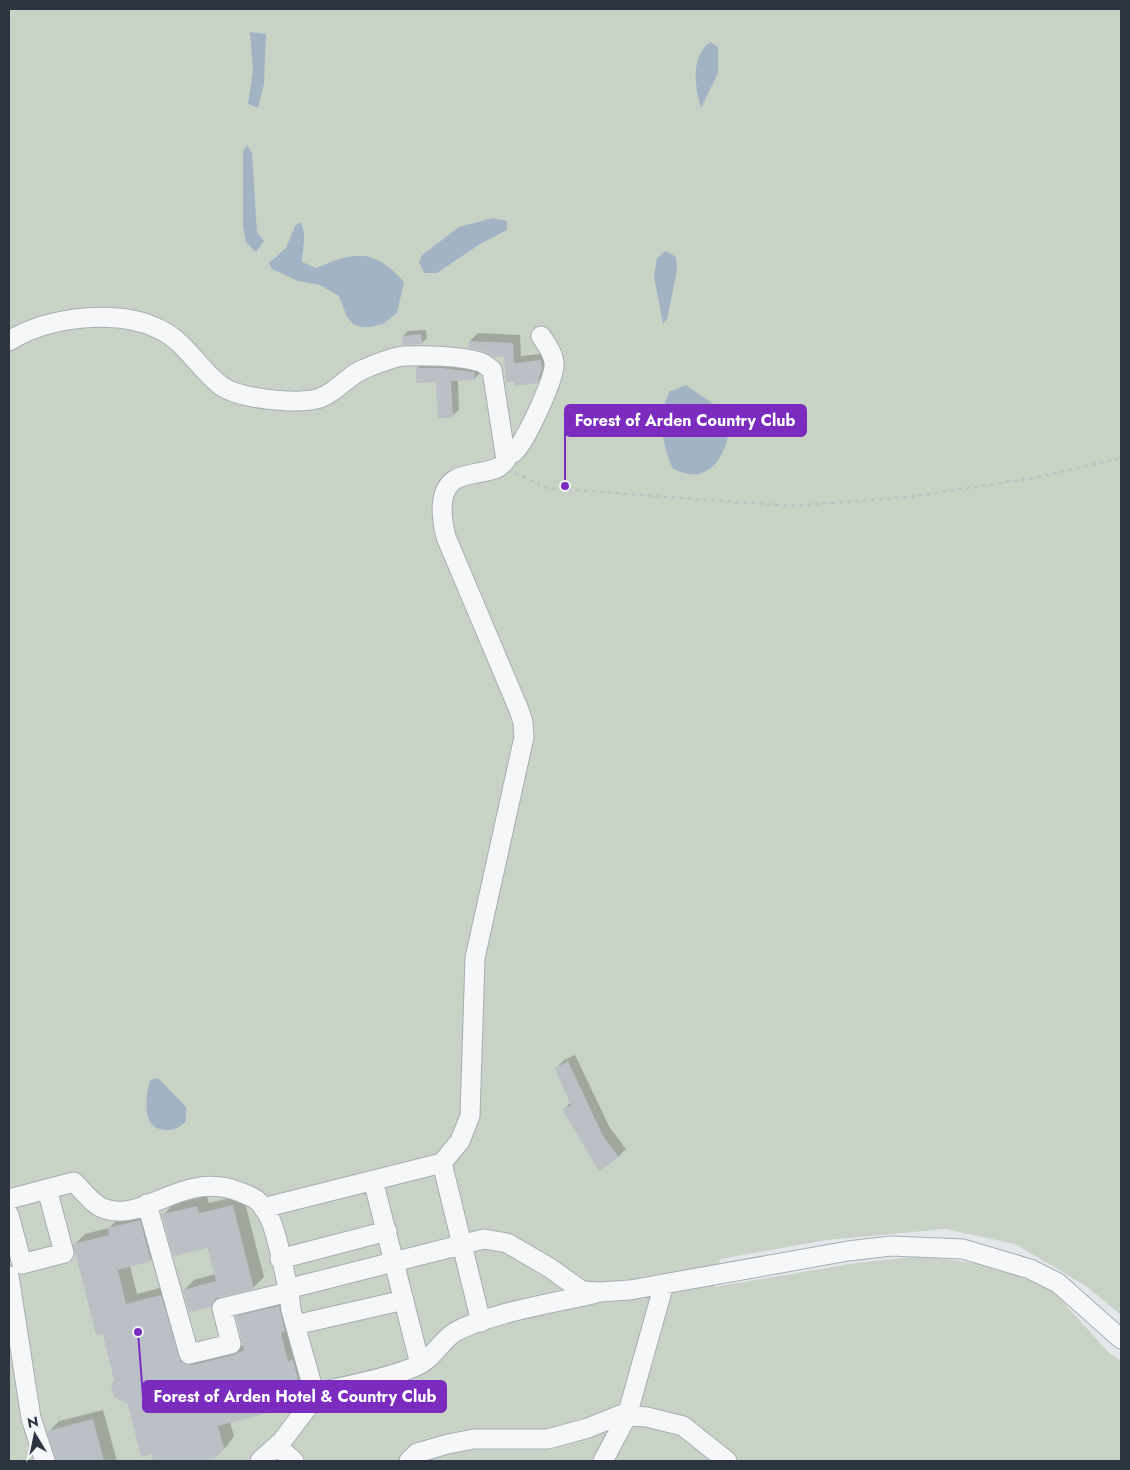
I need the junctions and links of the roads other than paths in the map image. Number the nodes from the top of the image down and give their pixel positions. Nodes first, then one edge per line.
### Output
1 (540, 336) dead end
2 (9, 341) edge
3 (504, 460) junction
4 (442, 1163) junction
5 (373, 1180) junction
6 (47, 1189) junction
7 (9, 1199) edge
8 (147, 1204) junction
9 (263, 1208) junction
10 (9, 1215) edge
11 (387, 1231) junction
12 (462, 1245) junction
13 (280, 1259) junction
14 (395, 1262) junction
15 (9, 1276) edge
16 (664, 1284) junction
17 (289, 1292) junction
18 (600, 1292) junction
19 (404, 1300) junction
20 (481, 1322) junction
21 (295, 1325) junction
22 (1121, 1339) edge
23 (420, 1364) junction
24 (319, 1392) junction
25 (627, 1416) junction
26 (277, 1446) junction
27 (45, 1461) edge
28 (260, 1461) edge
29 (294, 1461) edge
30 (409, 1461) edge
31 (603, 1461) edge
32 (727, 1461) edge

1 - 3 lane
2 - 3 lane
3 - 4 lane
4 - 5 lane
4 - 12 lane
5 - 9 lane
5 - 11 lane
6 - 7 lane
6 - 8 lane
6 - 10 lane
8 - 9 lane
8 - 17 lane
9 - 13 lane
11 - 13 lane
11 - 14 lane
12 - 14 lane
12 - 18 lane
12 - 20 lane
13 - 17 lane
14 - 17 lane
14 - 19 lane
15 - 27 lane
16 - 18 lane
16 - 22 lane
16 - 25 lane
17 - 21 lane
18 - 20 lane
19 - 21 lane
19 - 23 lane
20 - 23 lane
21 - 24 lane
23 - 24 lane
24 - 26 lane
25 - 30 lane
25 - 31 lane
25 - 32 lane
26 - 28 lane
26 - 29 lane

